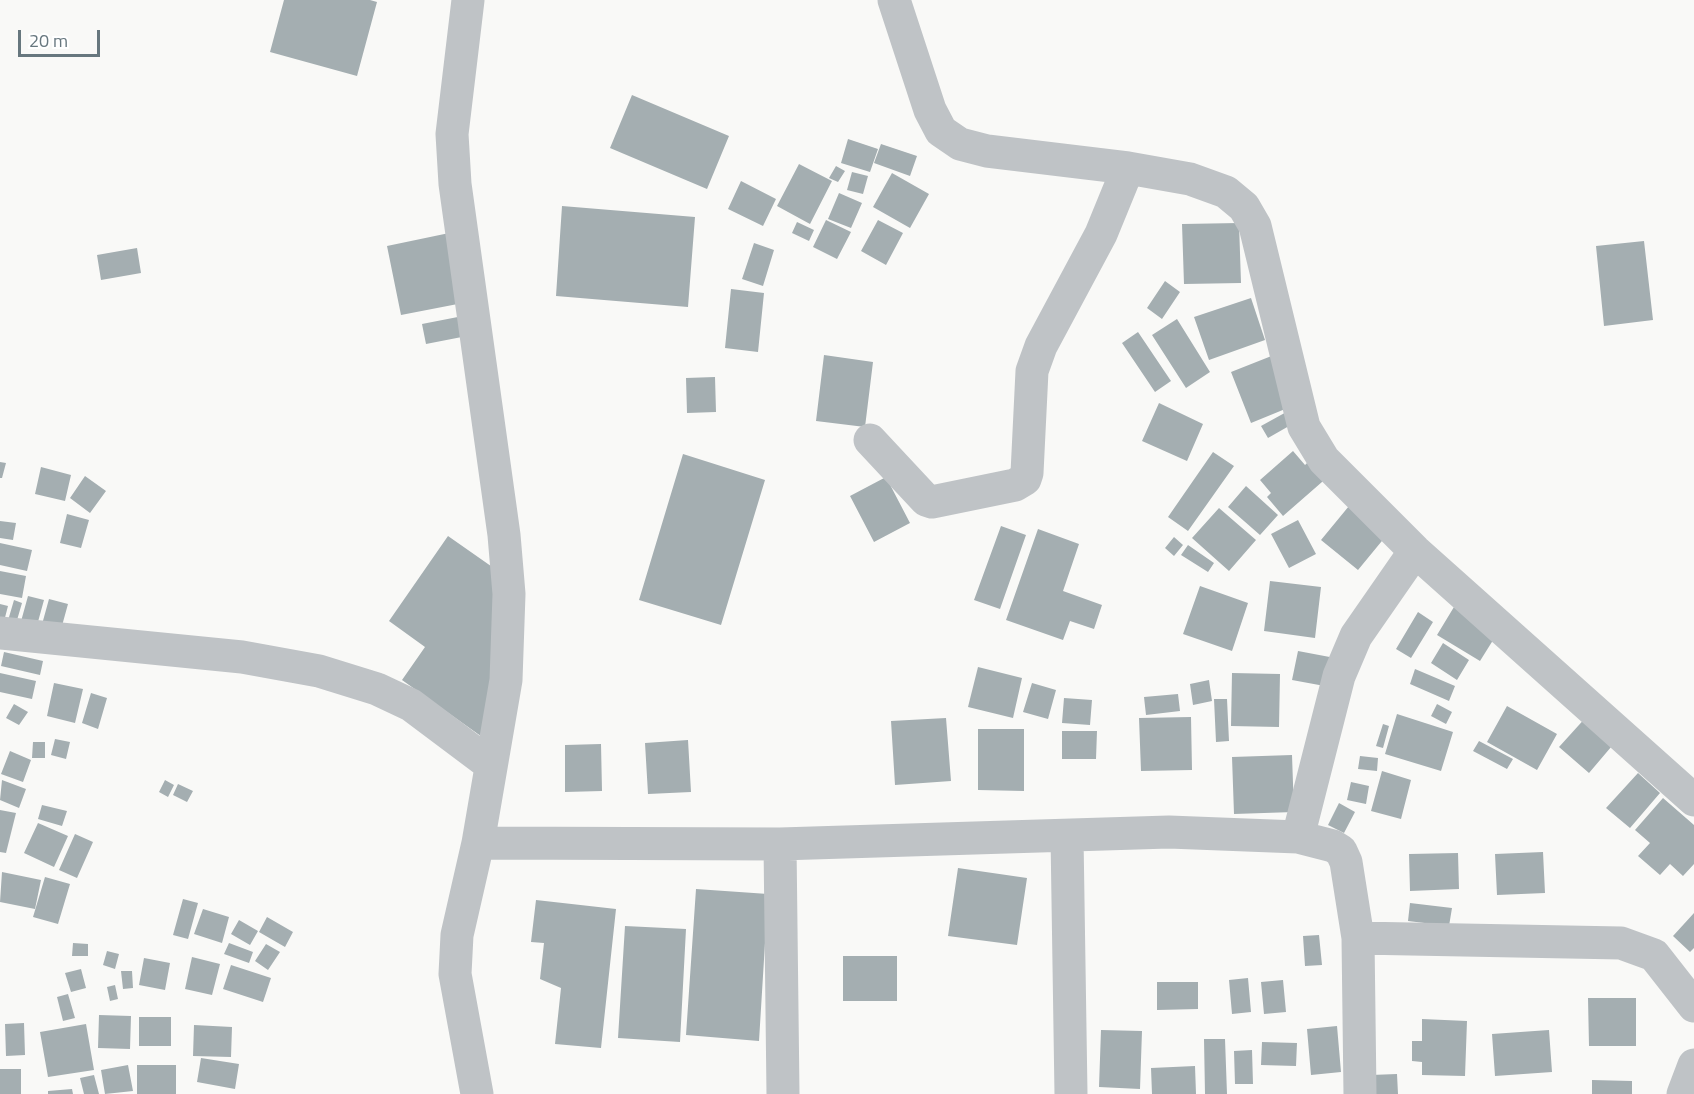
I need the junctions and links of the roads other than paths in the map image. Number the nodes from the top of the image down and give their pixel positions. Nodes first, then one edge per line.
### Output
1 (468, 0) edge
2 (894, 0) edge
3 (1128, 168) junction
4 (870, 440) dead end
5 (1415, 551) junction
6 (0, 633) edge
7 (491, 765) junction
8 (1694, 800) edge
9 (1067, 836) junction
10 (1298, 837) junction
11 (478, 843) junction
12 (780, 844) junction
13 (1358, 938) junction
14 (1694, 1006) edge
15 (1694, 1065) edge
16 (477, 1094) edge
17 (783, 1094) edge
18 (1071, 1094) edge
19 (1360, 1094) edge
20 (1683, 1094) edge

1 - 7 street
2 - 3 street
3 - 4 street
3 - 5 street
5 - 8 street
5 - 10 street
6 - 7 street
7 - 11 street
9 - 10 street
9 - 12 street
9 - 18 street
10 - 13 street
11 - 12 street
11 - 16 street
12 - 17 street
13 - 14 street
13 - 19 street
15 - 20 street

